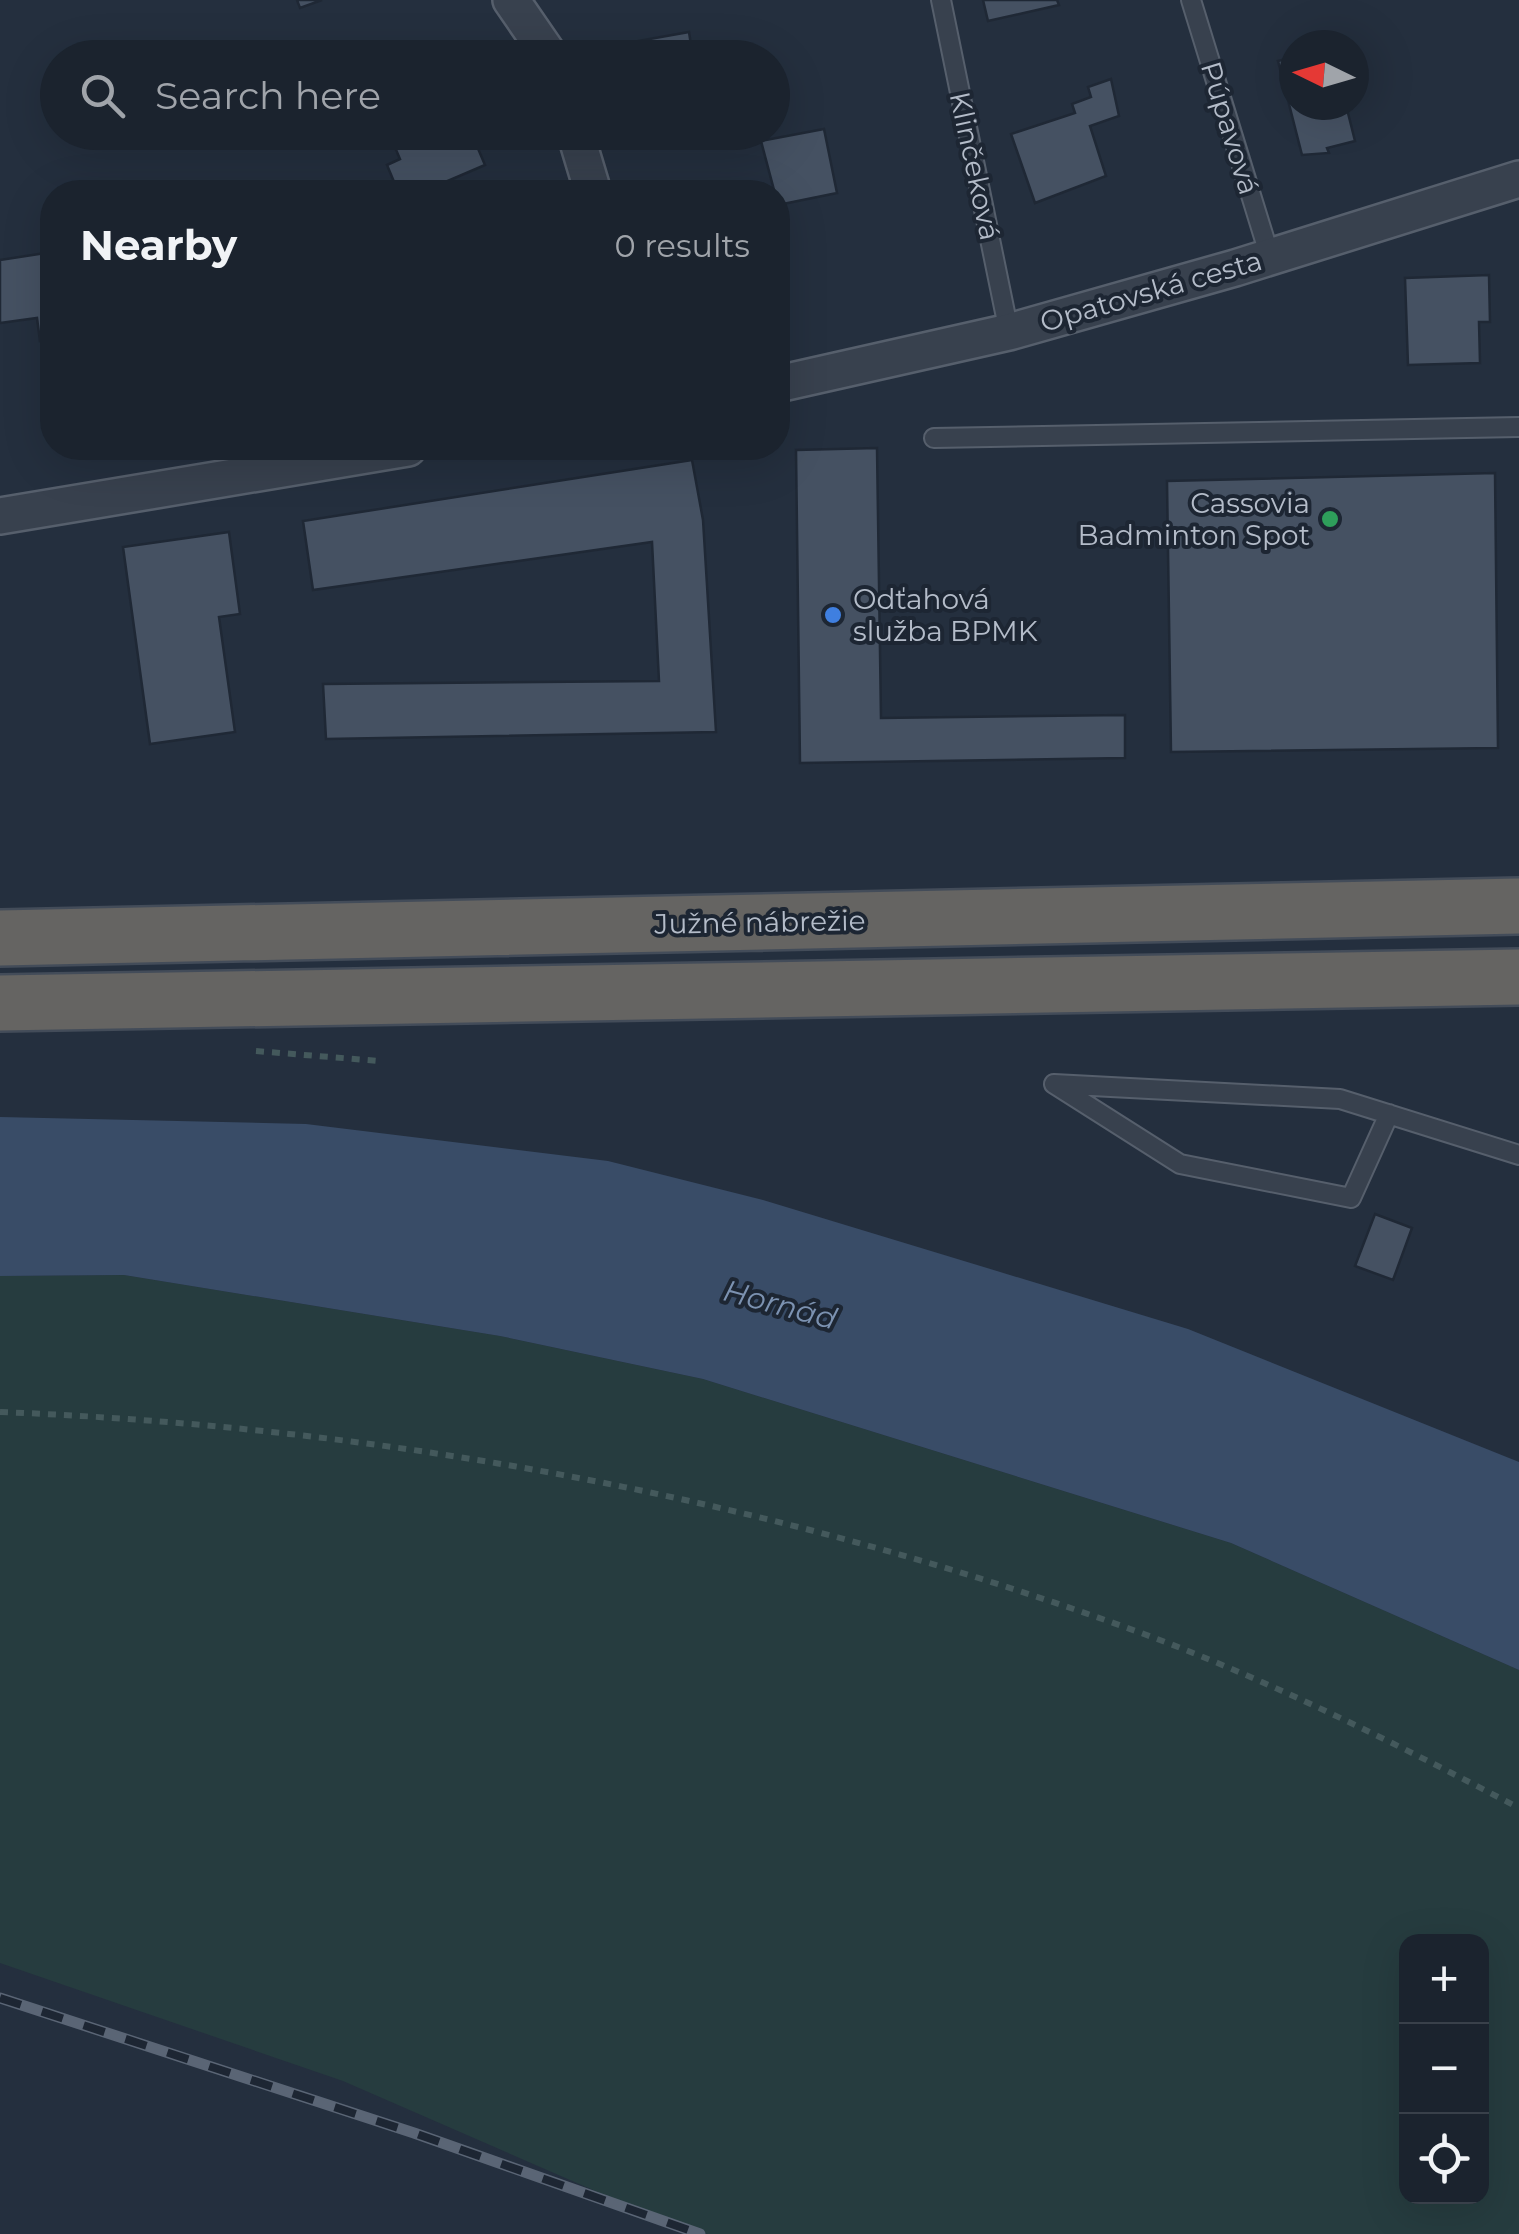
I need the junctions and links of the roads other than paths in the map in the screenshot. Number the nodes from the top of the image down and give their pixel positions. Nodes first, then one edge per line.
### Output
1 (511, 0) edge
2 (941, 0) edge
3 (1191, 0) edge
4 (539, 40) edge
5 (580, 150) edge
6 (1519, 179) edge
7 (589, 180) edge
8 (1270, 257) junction
9 (1009, 332) junction
10 (790, 381) edge
11 (1519, 428) edge
12 (934, 438) dead end
13 (336, 460) edge
14 (0, 516) edge
15 (1519, 906) edge
16 (0, 938) edge
17 (1519, 977) edge
18 (0, 1003) edge
19 (1390, 1114) junction
20 (1519, 1155) edge

1 - 4 street
2 - 9 lane, Klinčeková
3 - 8 lane, Púpavová
5 - 7 street
6 - 8 street, Opatovská cesta
8 - 9 street, Opatovská cesta
9 - 10 street, Opatovská cesta
11 - 12 lane
13 - 14 street
15 - 16 highway, Južné nábrežie
17 - 18 highway
19 - 19 lane
19 - 20 lane

